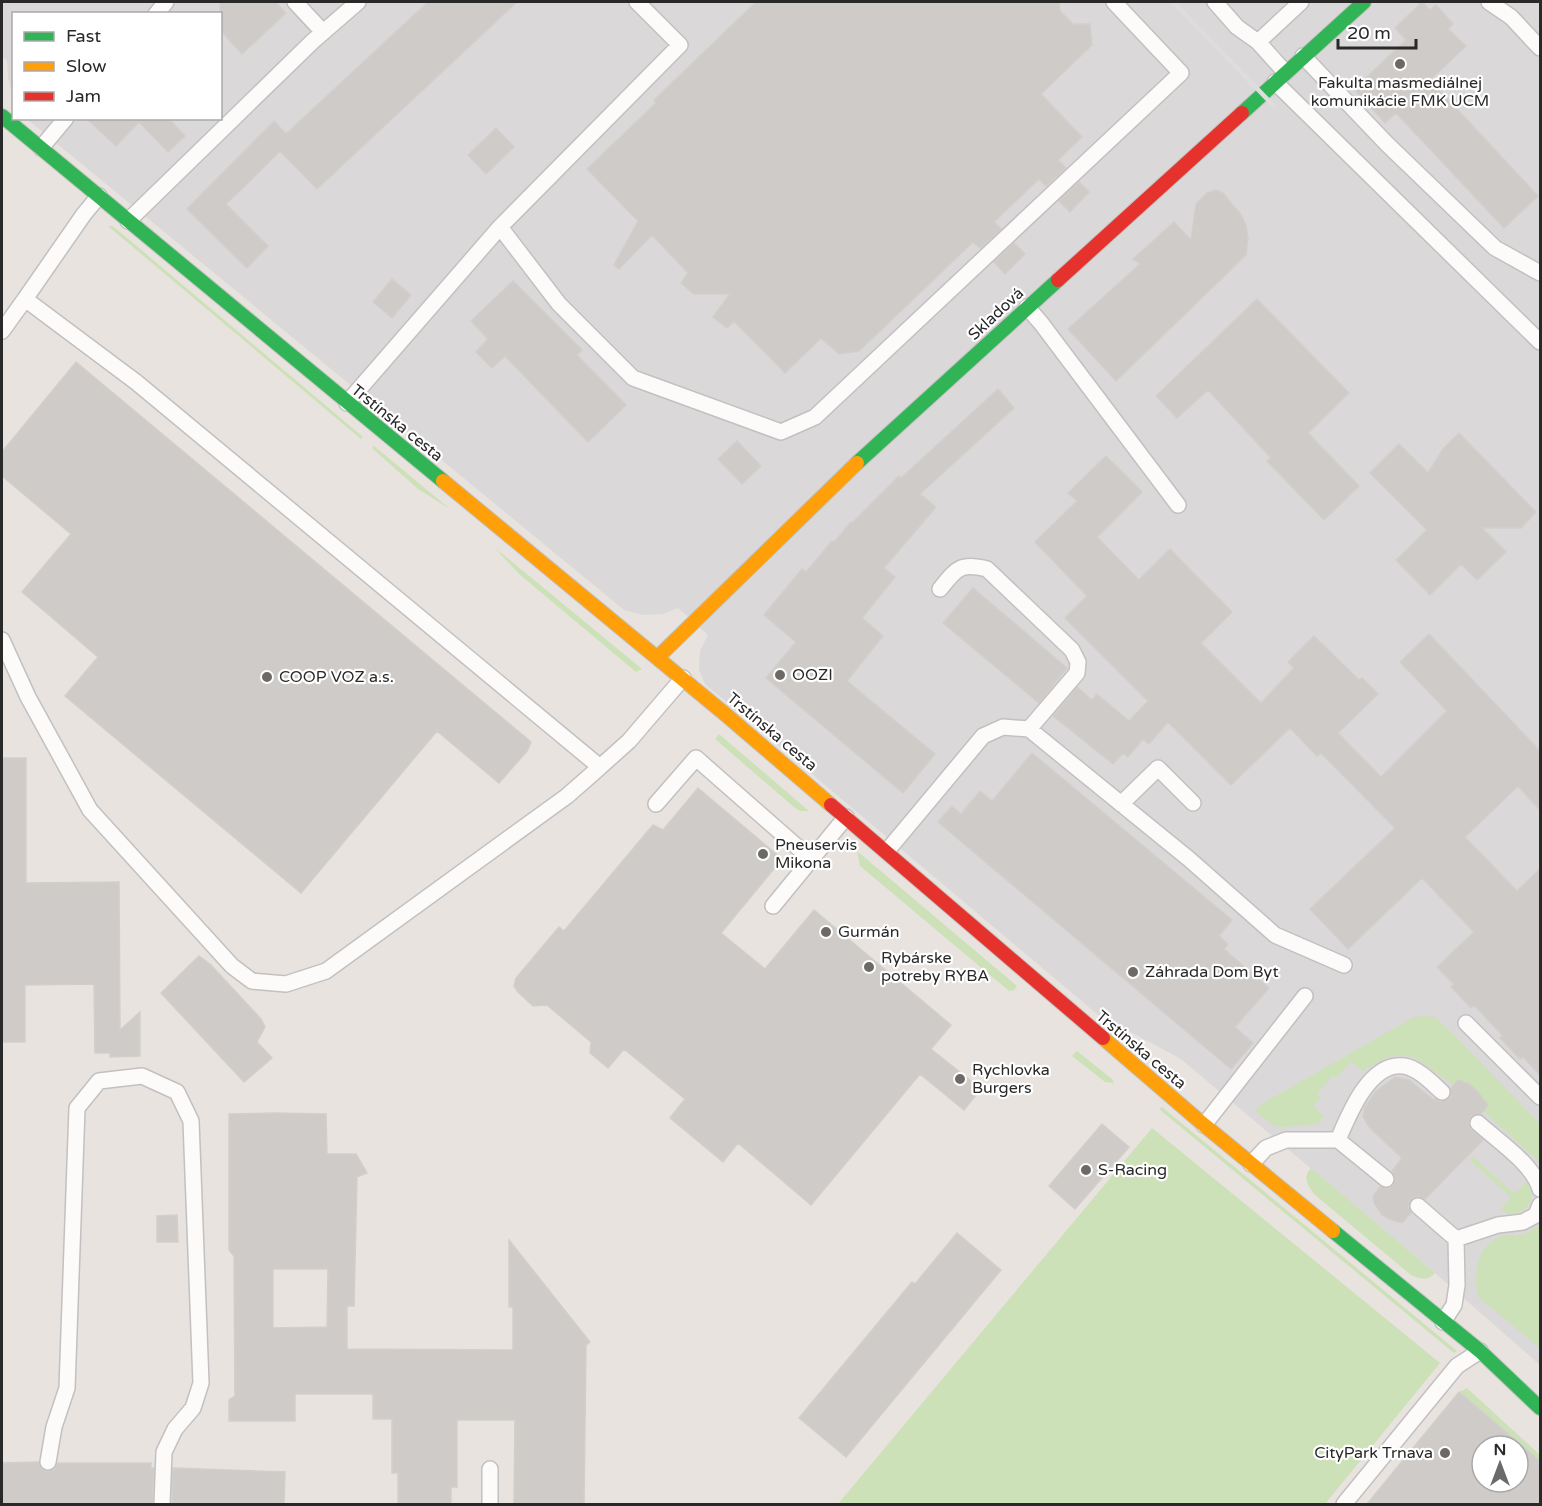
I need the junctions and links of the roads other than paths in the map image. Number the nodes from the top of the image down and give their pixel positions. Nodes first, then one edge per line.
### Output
1 (295, 2) edge
2 (357, 2) edge
3 (637, 2) edge
4 (1114, 2) edge
5 (1215, 2) edge
6 (1301, 2) edge
7 (1364, 2) edge
8 (1498, 4) edge
9 (323, 32) junction
10 (1258, 42) junction
11 (1540, 48) edge
12 (1303, 56) junction
13 (1280, 77) junction
14 (2, 116) edge
15 (64, 120) edge
16 (40, 148) junction
17 (99, 196) junction
18 (128, 221) junction
19 (501, 227) junction
20 (1540, 273) edge
21 (25, 299) junction
22 (1027, 307) junction
23 (2, 331) edge
24 (1540, 342) edge
25 (347, 403) junction
26 (1178, 505) dead end
27 (940, 589) dead end
28 (2, 640) edge
29 (657, 658) junction
30 (683, 678) junction
31 (1029, 729) junction
32 (600, 767) junction
33 (1193, 803) dead end
34 (656, 804) dead end
35 (1121, 804) junction
36 (846, 817) junction
37 (886, 851) junction
38 (812, 859) junction
39 (773, 906) dead end
40 (1344, 965) dead end
41 (1305, 996) dead end
42 (1466, 1023) dead end
43 (1442, 1092) dead end
44 (1540, 1097) edge
45 (1478, 1123) dead end
46 (1204, 1125) junction
47 (1338, 1140) junction
48 (1251, 1164) junction
49 (1386, 1179) dead end
50 (1540, 1189) edge
51 (1540, 1205) edge
52 (1418, 1206) dead end
53 (1456, 1239) junction
54 (1443, 1322) junction
55 (1480, 1351) junction
56 (1515, 1382) junction
57 (1540, 1395) edge
58 (1540, 1408) edge
59 (48, 1462) dead end
60 (490, 1469) dead end
61 (162, 1504) edge
62 (490, 1504) edge
63 (1344, 1504) edge

1 - 9 lane
2 - 9 lane
3 - 19 lane
4 - 19 lane
5 - 10 lane
6 - 10 lane
7 - 12 main road, Skladová
8 - 11 lane
9 - 18 lane
10 - 13 lane
12 - 13 main road, Skladová
12 - 20 lane
13 - 22 main road, Skladová
13 - 24 lane
14 - 16 main road, Trstínska cesta
15 - 16 lane
16 - 17 main road, Trstínska cesta
17 - 18 main road, Trstínska cesta
17 - 21 lane
18 - 25 main road, Trstínska cesta
19 - 25 lane
21 - 23 lane
21 - 32 lane
22 - 26 lane
22 - 29 main road, Skladová
25 - 29 main road, Trstínska cesta
27 - 31 lane
28 - 32 lane
29 - 30 main road, Trstínska cesta
30 - 32 lane
30 - 36 main road, Trstínska cesta
31 - 35 lane
31 - 37 lane
33 - 35 lane
34 - 38 lane
35 - 40 lane
36 - 37 main road, Trstínska cesta
36 - 38 lane
37 - 46 main road, Trstínska cesta
38 - 39 lane
41 - 46 lane
42 - 44 lane
43 - 47 lane
45 - 50 lane
46 - 48 main road, Trstínska cesta
47 - 48 lane
47 - 49 lane
48 - 54 main road, Trstínska cesta
51 - 53 lane
52 - 53 lane
53 - 54 lane
54 - 55 main road, Trstínska cesta
55 - 56 main road, Trstínska cesta
55 - 63 lane
56 - 57 main road, Trstínska cesta
56 - 58 main road, Trstínska cesta
59 - 61 lane
60 - 62 lane

